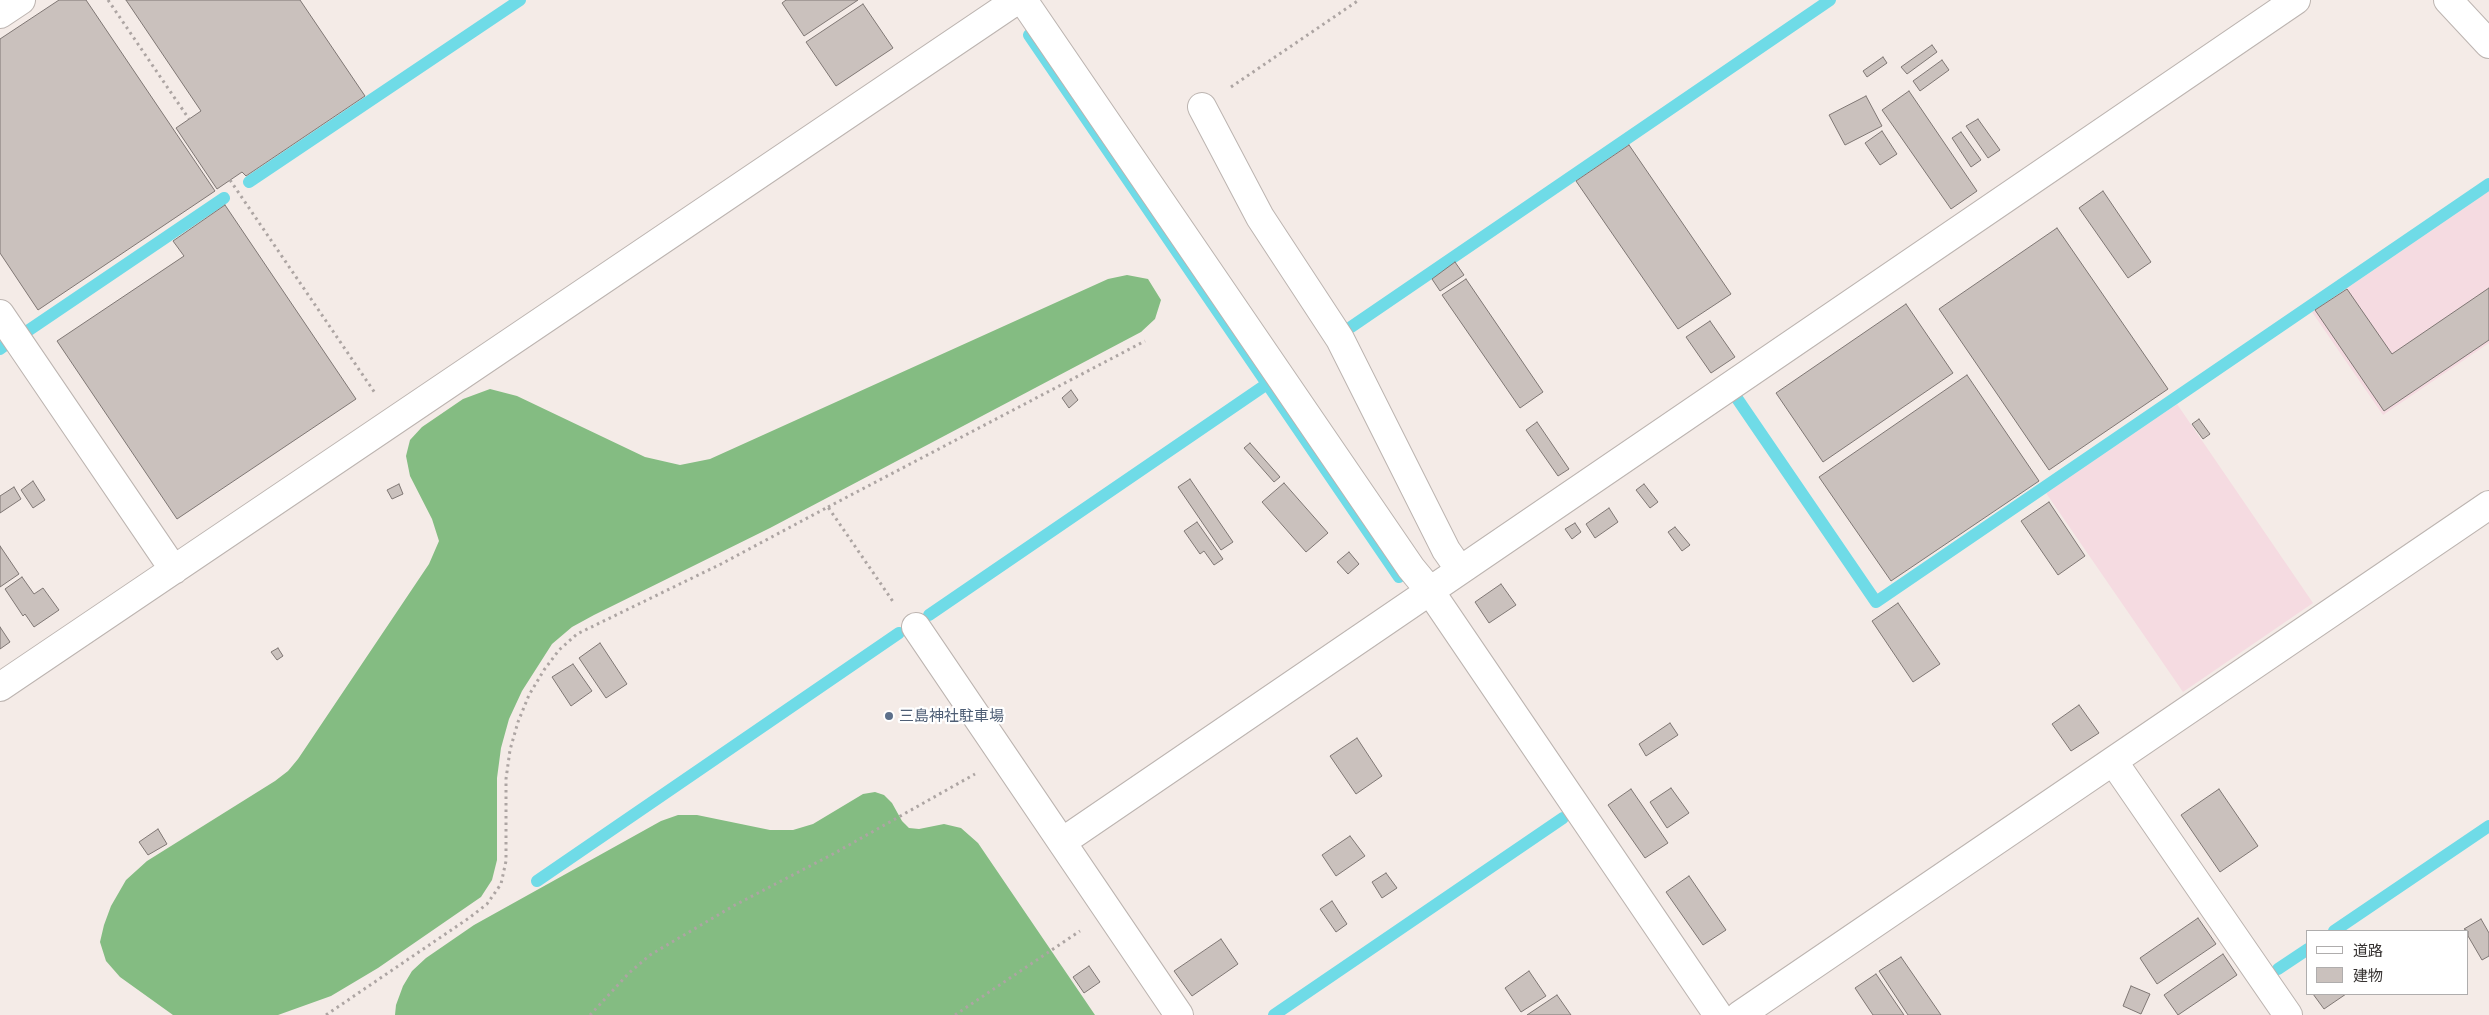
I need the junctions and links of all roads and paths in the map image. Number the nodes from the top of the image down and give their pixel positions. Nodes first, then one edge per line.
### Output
1 (21, 0) edge
2 (108, 0) edge
3 (1017, 0) edge
4 (1023, 0) edge
5 (1359, 0) edge
6 (2296, 0) edge
7 (2448, 0) edge
8 (0, 14) edge
9 (2489, 44) edge
10 (1202, 107) joint
11 (189, 119) dead end
12 (230, 180) dead end
13 (0, 314) edge
14 (1145, 340) dead end
15 (394, 421) junction
16 (2489, 505) edge
17 (828, 507) junction
18 (174, 570) junction
19 (1460, 570) junction
20 (1430, 591) junction
21 (916, 627) joint
22 (0, 687) edge
23 (1004, 757) junction
24 (2113, 761) junction
25 (1062, 842) junction
26 (1109, 911) junction
27 (326, 1015) edge
28 (590, 1015) edge
29 (955, 1015) edge
30 (1180, 1015) edge
31 (1718, 1015) edge
32 (1740, 1015) edge
33 (2288, 1015) edge

1 - 8 street
2 - 11 path
3 - 15 street
4 - 20 street
5 - 10 path
6 - 19 street
7 - 9 street
10 - 19 street
12 - 15 path
13 - 18 street
14 - 17 path
15 - 18 street
16 - 24 street
17 - 21 path
17 - 27 path
18 - 22 street
19 - 20 street
20 - 25 street
20 - 31 street
21 - 23 street
23 - 25 street
23 - 28 path
24 - 32 street
24 - 33 street
25 - 26 street
26 - 29 path
26 - 30 street

